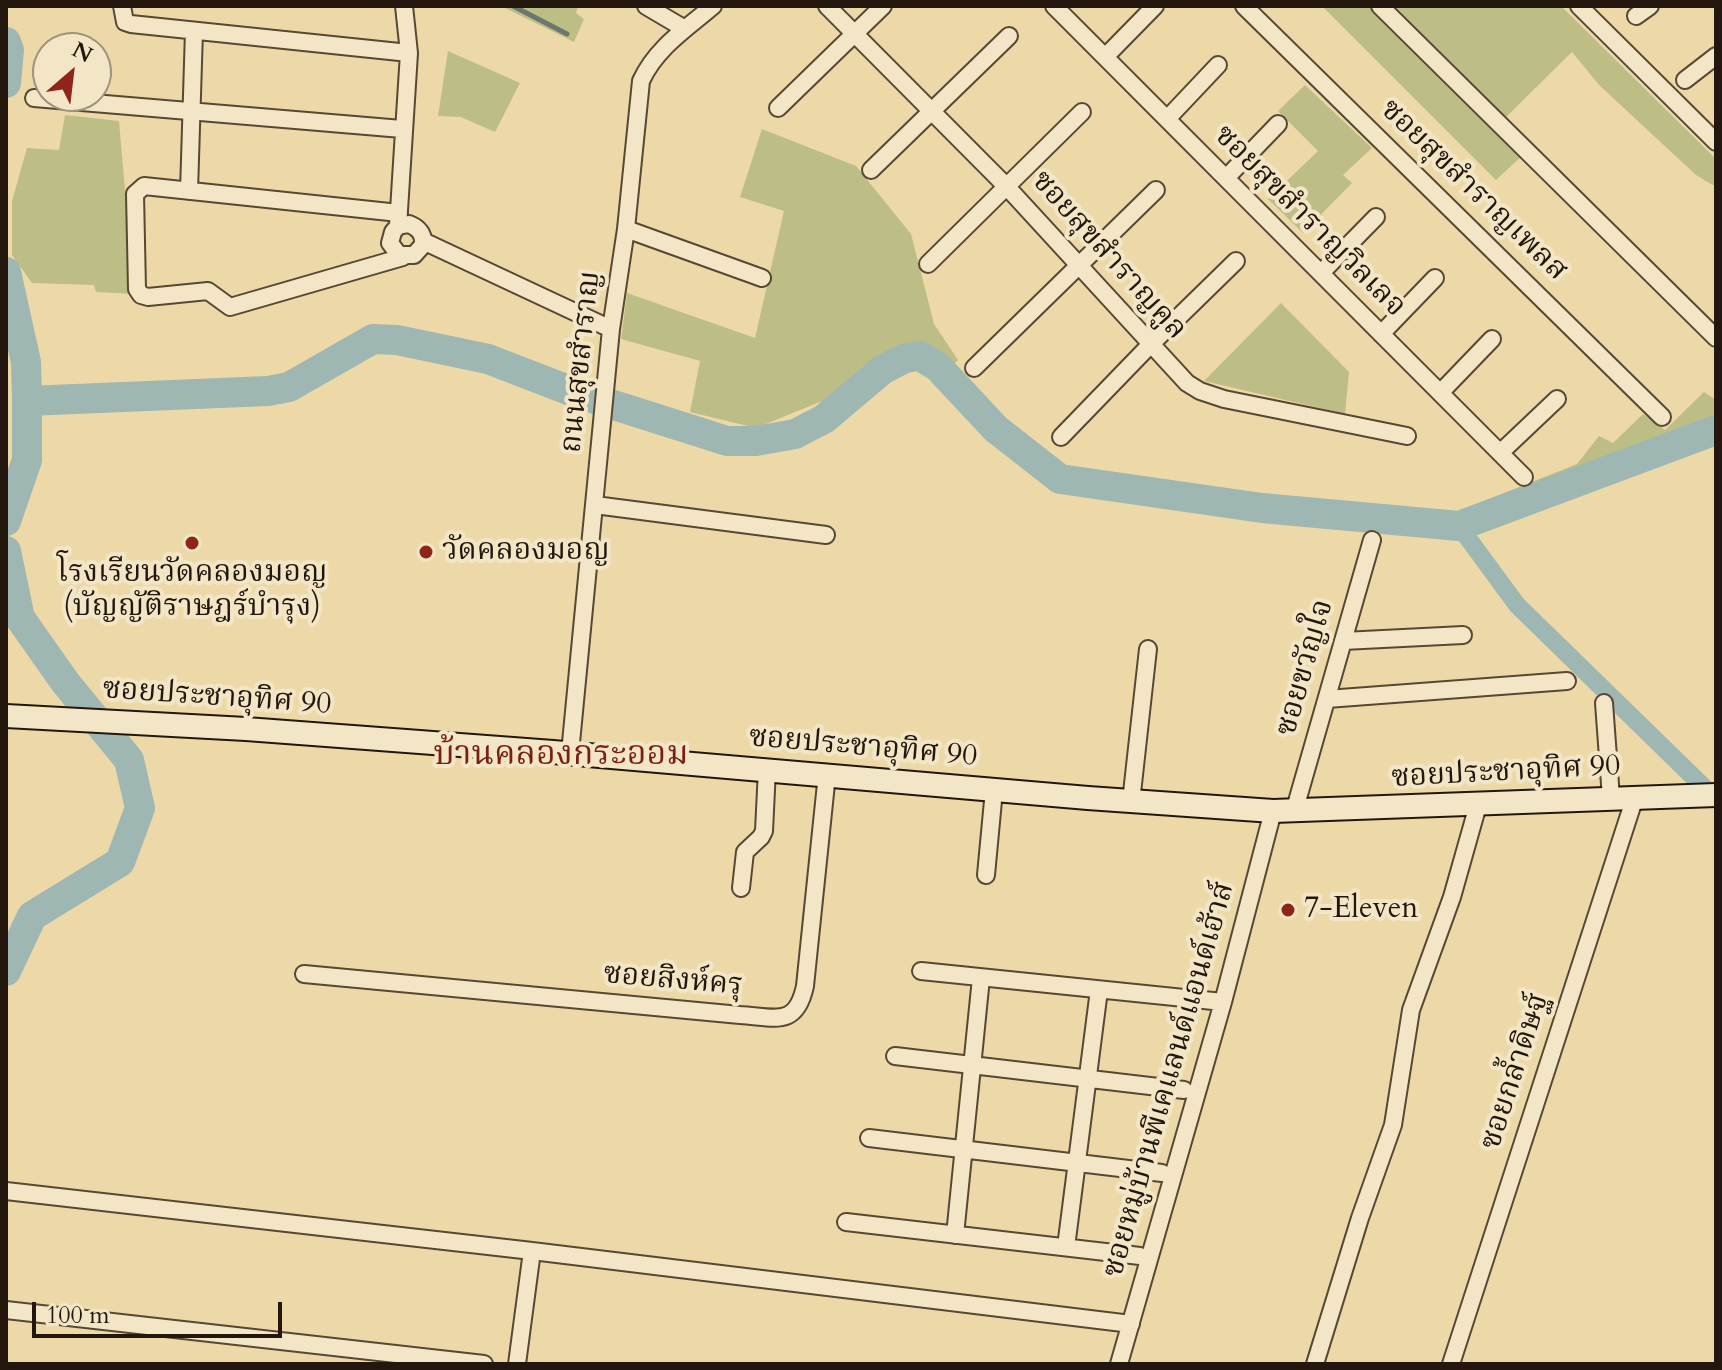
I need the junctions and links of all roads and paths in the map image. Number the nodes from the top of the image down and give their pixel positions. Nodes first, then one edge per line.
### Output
1 (122, 6) edge
2 (404, 6) edge
3 (646, 6) edge
4 (713, 6) edge
5 (827, 6) edge
6 (883, 6) edge
7 (1054, 6) edge
8 (1155, 6) edge
9 (1244, 6) edge
10 (1380, 6) edge
11 (1579, 6) edge
12 (685, 29) junction
13 (194, 31) junction
14 (855, 33) junction
15 (1009, 36) dead end
16 (409, 53) junction
17 (1716, 56) edge
18 (1105, 57) junction
19 (1218, 65) dead end
20 (1685, 80) dead end
21 (112, 104) edge
22 (778, 108) dead end
23 (192, 110) junction
24 (933, 110) junction
25 (1082, 112) dead end
26 (1167, 119) junction
27 (1278, 124) dead end
28 (402, 129) junction
29 (1716, 142) edge
30 (871, 170) dead end
31 (1226, 178) junction
32 (1007, 187) junction
33 (1156, 190) dead end
34 (189, 191) junction
35 (1376, 217) dead end
36 (398, 220) junction
37 (626, 229) junction
38 (423, 241) junction
39 (403, 257) junction
40 (1236, 261) dead end
41 (928, 264) dead end
42 (1080, 264) junction
43 (1321, 273) junction
44 (762, 278) dead end
45 (1435, 278) dead end
46 (611, 329) junction
47 (1381, 334) junction
48 (1716, 338) edge
49 (1492, 339) dead end
50 (1151, 344) junction
51 (974, 368) dead end
52 (1440, 393) junction
53 (1557, 399) dead end
54 (1662, 417) dead end
55 (1407, 436) dead end
56 (1061, 437) dead end
57 (1500, 453) junction
58 (1524, 477) dead end
59 (595, 505) junction
60 (826, 535) dead end
61 (1372, 540) dead end
62 (1463, 635) dead end
63 (1343, 641) junction
64 (1148, 649) dead end
65 (1567, 681) dead end
66 (1327, 699) junction
67 (1604, 703) dead end
68 (6, 716) edge
69 (570, 753) junction
70 (767, 769) junction
71 (827, 774) junction
72 (994, 790) junction
73 (1716, 795) edge
74 (1635, 797) junction
75 (1611, 798) junction
76 (1131, 802) junction
77 (1478, 805) junction
78 (1284, 812) junction
79 (986, 875) dead end
80 (741, 888) dead end
81 (921, 971) dead end
82 (304, 974) dead end
83 (981, 978) junction
84 (1099, 990) junction
85 (1223, 1002) junction
86 (895, 1056) dead end
87 (973, 1065) junction
88 (1088, 1079) junction
89 (1184, 1090) dead end
90 (869, 1138) dead end
91 (964, 1149) junction
92 (1077, 1162) junction
93 (1162, 1173) dead end
94 (6, 1191) edge
95 (846, 1222) dead end
96 (955, 1235) junction
97 (1066, 1247) junction
98 (532, 1251) junction
99 (1140, 1256) dead end
100 (6, 1310) edge
101 (1131, 1324) junction
102 (484, 1364) edge
103 (517, 1364) edge
104 (1119, 1364) edge
105 (1315, 1364) edge
106 (1451, 1364) edge

1 - 13 street
2 - 16 street
3 - 12 street
4 - 12 street, ถนนสุขสำราญ
5 - 14 street, ซอยสุขสำราญคูล
6 - 14 street
7 - 18 street, ซอยสุขสำราญวิลเลจ
8 - 18 street
9 - 54 street, ซอยสุขสำราญเพลส
10 - 48 street
11 - 29 street
12 - 37 street, ถนนสุขสำราญ
13 - 16 street
13 - 23 street
14 - 22 street
14 - 24 street, ซอยสุขสำราญคูล
15 - 24 street
16 - 28 street
17 - 20 street
18 - 26 street, ซอยสุขสำราญวิลเลจ
19 - 26 street
21 - 23 street
23 - 28 street
23 - 34 street
24 - 30 street
24 - 32 street, ซอยสุขสำราญคูล
25 - 32 street
26 - 31 street, ซอยสุขสำราญวิลเลจ
27 - 31 street
28 - 36 street
31 - 43 street, ซอยสุขสำราญวิลเลจ
32 - 41 street
32 - 42 street, ซอยสุขสำราญคูล
33 - 42 street
34 - 36 street
34 - 39 street
35 - 43 street
36 - 38 street
36 - 39 street
37 - 44 street
37 - 46 street, ถนนสุขสำราญ
38 - 39 street
38 - 46 street
40 - 50 street
42 - 50 street, ซอยสุขสำราญคูล
42 - 51 street
43 - 47 street, ซอยสุขสำราญวิลเลจ
45 - 47 street
46 - 59 street, ถนนสุขสำราญ
47 - 52 street, ซอยสุขสำราญวิลเลจ
49 - 52 street
50 - 55 street, ซอยสุขสำราญคูล
50 - 56 street
52 - 57 street, ซอยสุขสำราญวิลเลจ
53 - 57 street
57 - 58 street, ซอยสุขสำราญวิลเลจ
59 - 60 street
59 - 69 street, ถนนสุขสำราญ
61 - 63 street, ซอยขวัญใจ
62 - 63 street
63 - 66 street, ซอยขวัญใจ
64 - 76 street
65 - 66 street
66 - 78 street, ซอยขวัญใจ
67 - 75 street
68 - 69 street, ซอยประชาอุทิศ 90
69 - 70 street, ซอยประชาอุทิศ 90
70 - 71 street, ซอยประชาอุทิศ 90
70 - 80 street
71 - 72 street, ซอยประชาอุทิศ 90
71 - 82 street, ซอยสิงห์ครุ
72 - 76 street, ซอยประชาอุทิศ 90
72 - 79 street
73 - 74 street, ซอยประชาอุทิศ 90
74 - 75 street, ซอยประชาอุทิศ 90
74 - 106 street, ซอยกล้ำดิษฐ์
75 - 77 street, ซอยประชาอุทิศ 90
76 - 78 street, ซอยประชาอุทิศ 90
77 - 78 street, ซอยประชาอุทิศ 90
77 - 105 street
78 - 85 street, ซอยหมู่บ้านพีเคแลนด์แอนด์เฮ้าส์
81 - 83 street
83 - 84 street
83 - 87 street
84 - 85 street
84 - 88 street
85 - 101 street, ซอยหมู่บ้านพีเคแลนด์แอนด์เฮ้าส์
86 - 87 street
87 - 88 street
87 - 91 street
88 - 89 street
88 - 92 street
90 - 91 street
91 - 92 street
91 - 96 street
92 - 93 street
92 - 97 street
94 - 98 street
95 - 96 street
96 - 97 street
97 - 99 street
98 - 101 street
98 - 103 street
100 - 102 street
101 - 104 street, ซอยหมู่บ้านพีเคแลนด์แอนด์เฮ้าส์

